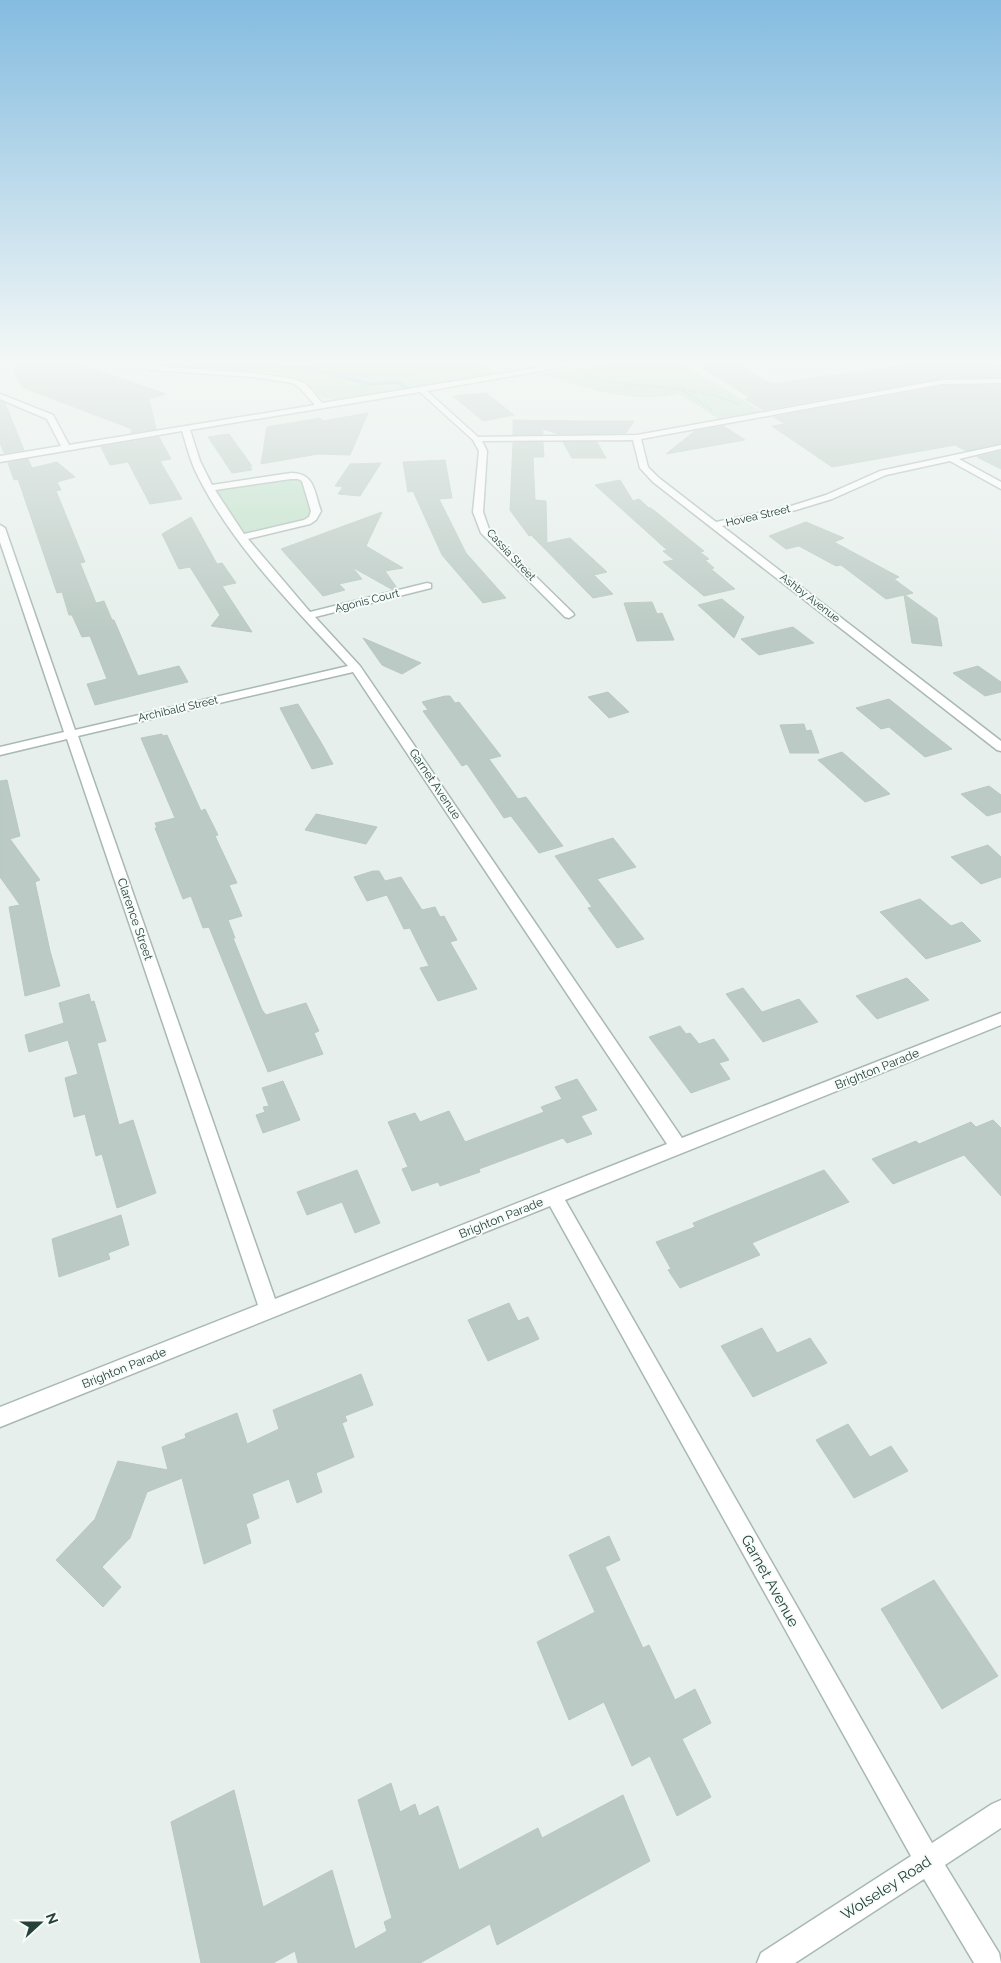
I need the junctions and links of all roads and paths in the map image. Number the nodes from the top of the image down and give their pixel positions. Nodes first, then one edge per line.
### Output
1 (50, 451) edge
2 (193, 451) edge
3 (483, 451) edge
4 (640, 451) edge
5 (985, 451) edge
6 (951, 458) junction
7 (0, 459) edge
8 (1001, 486) edge
9 (210, 488) junction
10 (716, 525) junction
11 (0, 528) edge
12 (242, 537) junction
13 (427, 586) dead end
14 (569, 615) dead end
15 (308, 616) junction
16 (356, 668) junction
17 (71, 734) junction
18 (1001, 747) edge
19 (0, 751) edge
20 (1001, 1019) edge
21 (679, 1148) junction
22 (554, 1197) junction
23 (269, 1310) junction
24 (0, 1417) edge
25 (1001, 1813) edge
26 (928, 1861) junction
27 (771, 1963) edge
28 (989, 1963) edge

1 - 7 street
2 - 9 street, Garnet Avenue
3 - 14 street, Cassia Street
4 - 10 street, Ashby Avenue
5 - 6 street, Hovea Street
6 - 8 street
6 - 10 street, Hovea Street
9 - 12 street, Garnet Avenue
9 - 12 street
10 - 18 street, Ashby Avenue
11 - 17 street, Clarence Street
12 - 15 street, Garnet Avenue
13 - 15 street, Agonis Court
15 - 16 street, Garnet Avenue
16 - 17 street, Archibald Street
16 - 21 street, Garnet Avenue
17 - 19 street, Archibald Street
17 - 23 street, Clarence Street
20 - 21 street, Brighton Parade
21 - 22 street, Brighton Parade
22 - 23 street, Brighton Parade
22 - 26 street, Garnet Avenue
23 - 24 street, Brighton Parade
25 - 26 street, Wolseley Road
26 - 27 street, Wolseley Road
26 - 28 street, Garnet Avenue

